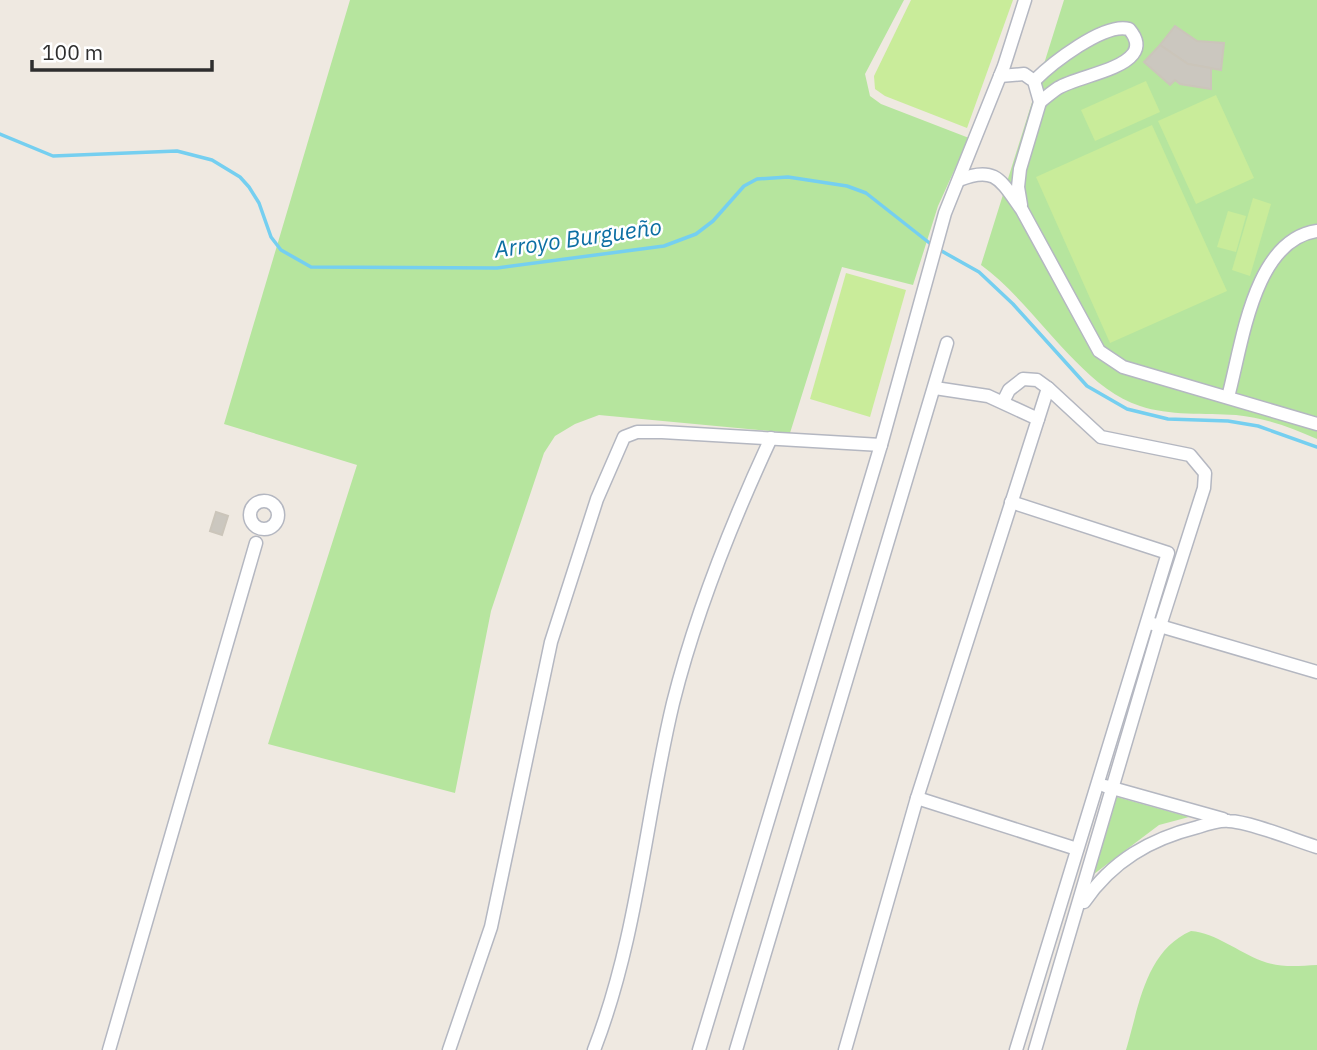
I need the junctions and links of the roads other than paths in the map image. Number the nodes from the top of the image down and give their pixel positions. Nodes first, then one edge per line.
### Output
1 (1025, 0) edge
2 (1000, 76) junction
3 (1034, 81) junction
4 (1040, 102) junction
5 (972, 147) junction
6 (1020, 169) junction
7 (988, 173) junction
8 (959, 180) junction
9 (1022, 210) junction
10 (1317, 231) edge
11 (947, 343) dead end
12 (935, 388) junction
13 (1048, 388) junction
14 (1228, 397) junction
15 (1003, 402) junction
16 (1038, 419) junction
17 (1317, 425) edge
18 (771, 438) junction
19 (881, 445) junction
20 (1011, 502) junction
21 (252, 523) junction
22 (270, 528) junction
23 (256, 543) junction
24 (1145, 622) junction
25 (1160, 626) junction
26 (1317, 672) edge
27 (1098, 783) junction
28 (1113, 788) junction
29 (918, 798) junction
30 (1230, 821) junction
31 (1317, 847) edge
32 (1077, 849) junction
33 (1078, 911) junction
34 (109, 1050) edge
35 (449, 1050) edge
36 (594, 1050) edge
37 (699, 1050) edge
38 (736, 1050) edge
39 (845, 1050) edge
40 (1016, 1050) edge
41 (1035, 1050) edge

1 - 2 street
2 - 3 street
2 - 5 street
3 - 4 street
3 - 4 street
4 - 6 street
5 - 7 street
5 - 8 street
6 - 7 street
6 - 9 street
7 - 8 street
7 - 9 street
8 - 19 street
9 - 14 street
10 - 14 street
11 - 12 street
12 - 15 street
12 - 38 street
13 - 15 street
13 - 16 street
13 - 25 street
14 - 17 street
15 - 16 street
16 - 20 street
18 - 19 street
18 - 35 street
18 - 36 street
19 - 37 street
20 - 24 street
20 - 29 street
21 - 22 street
21 - 22 street
21 - 23 street
22 - 23 street
23 - 34 street
24 - 25 street
24 - 27 street
25 - 26 street
25 - 28 street
27 - 28 street
27 - 32 street
28 - 30 street
28 - 33 street
29 - 32 street
29 - 39 street
30 - 31 street
30 - 33 street
32 - 40 street
33 - 41 street

